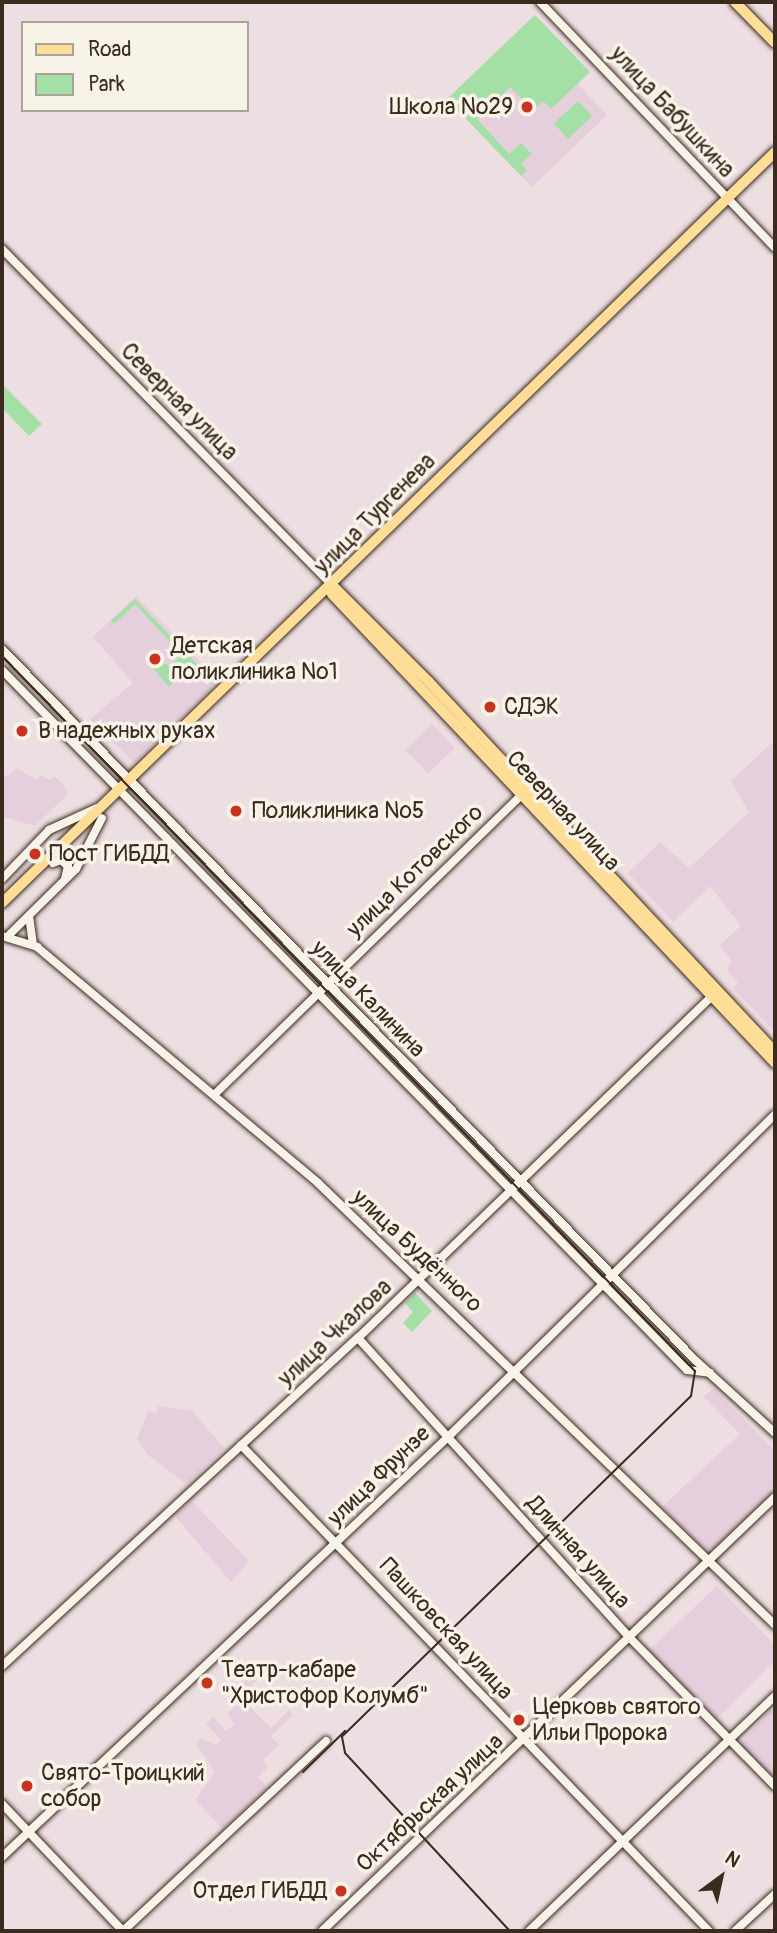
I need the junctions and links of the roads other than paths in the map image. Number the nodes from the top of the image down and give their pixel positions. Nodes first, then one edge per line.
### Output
1 (540, 2) edge
2 (734, 2) edge
3 (744, 2) edge
4 (775, 33) edge
5 (775, 43) edge
6 (775, 152) edge
7 (775, 160) edge
8 (729, 200) junction
9 (775, 248) edge
10 (2, 249) edge
11 (333, 587) junction
12 (2, 649) edge
13 (2, 670) edge
14 (134, 783) junction
15 (124, 793) junction
16 (522, 794) junction
17 (109, 803) junction
18 (102, 818) junction
19 (54, 826) junction
20 (69, 839) junction
21 (575, 843) junction
22 (53, 863) junction
23 (2, 879) edge
24 (64, 881) junction
25 (16, 890) junction
26 (2, 903) edge
27 (30, 913) junction
28 (4, 938) edge
29 (37, 947) junction
30 (327, 984) junction
31 (715, 993) junction
32 (316, 995) junction
33 (775, 1052) edge
34 (775, 1063) edge
35 (215, 1094) junction
36 (775, 1115) edge
37 (521, 1183) junction
38 (510, 1193) junction
39 (612, 1275) junction
40 (421, 1279) junction
41 (602, 1286) junction
42 (358, 1338) junction
43 (516, 1371) junction
44 (710, 1373) junction
45 (775, 1433) edge
46 (447, 1438) junction
47 (241, 1446) junction
48 (775, 1497) edge
49 (775, 1503) edge
50 (338, 1542) junction
51 (712, 1563) junction
52 (775, 1625) edge
53 (631, 1640) junction
54 (2, 1666) edge
55 (775, 1696) edge
56 (327, 1741) dead end
57 (729, 1741) junction
58 (526, 1742) junction
59 (775, 1786) edge
60 (2, 1804) edge
61 (29, 1832) junction
62 (622, 1841) junction
63 (2, 1857) edge
64 (775, 1894) edge
65 (775, 1901) edge
66 (123, 1931) edge
67 (322, 1931) edge
68 (329, 1931) edge
69 (529, 1931) edge
70 (709, 1931) edge
71 (735, 1931) edge
72 (742, 1931) edge

1 - 8 street, улица Бабушкина
2 - 5 highway
3 - 4 highway
6 - 8 highway, улица Тургенева
7 - 8 highway, улица Тургенева
8 - 9 street, улица Бабушкина
8 - 11 highway, улица Тургенева
10 - 11 street, Северная улица
11 - 14 highway, улица Тургенева
11 - 16 main road, Северная улица
11 - 21 main road, Северная улица
12 - 14 street, улица Калинина
13 - 15 street, улица Калинина
14 - 15 highway, улица Тургенева
14 - 30 street, улица Калинина
15 - 17 highway, улица Тургенева
15 - 18 highway, улица Тургенева
15 - 32 street, улица Калинина
16 - 21 main road, Северная улица
16 - 30 street, улица Котовского
17 - 19 street
17 - 20 highway, улица Тургенева
18 - 22 highway, улица Тургенева
18 - 24 street
19 - 20 street
19 - 23 street
20 - 25 highway, улица Тургенева
21 - 31 main road, Северная улица
22 - 24 street
22 - 25 highway, улица Тургенева
24 - 27 street
25 - 26 highway, улица Тургенева
27 - 28 street
27 - 29 street
28 - 29 street, улица Будённого
29 - 35 street, улица Будённого
30 - 32 street, улица Котовского
30 - 37 street, улица Калинина
31 - 33 main road, Северная улица
31 - 34 main road, Северная улица
31 - 37 street, улица Чкалова
32 - 35 street, улица Котовского
32 - 38 street, улица Калинина
35 - 40 street, улица Будённого
36 - 39 street, улица Фрунзе
37 - 38 street, улица Чкалова
37 - 39 street, улица Калинина
38 - 40 street, улица Чкалова
38 - 41 street, улица Калинина
39 - 41 street, улица Фрунзе
39 - 44 street, улица Калинина
40 - 42 street, улица Чкалова
40 - 43 street, улица Будённого
41 - 43 street, улица Фрунзе
41 - 44 street, улица Калинина
42 - 46 street, Длинная улица
42 - 47 street, улица Чкалова
43 - 46 street, улица Фрунзе
43 - 51 street, улица Будённого
44 - 45 street, улица Калинина
46 - 50 street, улица Фрунзе
46 - 53 street, Длинная улица
47 - 50 street, Пашковская улица
47 - 54 street, улица Чкалова
48 - 51 street, Октябрьская улица
49 - 51 street, Октябрьская улица
50 - 58 street, Пашковская улица
50 - 61 street, улица Фрунзе
51 - 52 street, улица Будённого
51 - 53 street, Октябрьская улица
53 - 57 street, Длинная улица
53 - 58 street, Октябрьская улица
55 - 57 street
56 - 66 street
57 - 59 street, Длинная улица
57 - 62 street
58 - 62 street, Пашковская улица
58 - 67 street, Октябрьская улица
58 - 68 street, Октябрьская улица
60 - 61 street
61 - 63 street, улица Фрунзе
61 - 66 street
62 - 69 street
62 - 70 street, Пашковская улица
64 - 71 street
65 - 72 street

